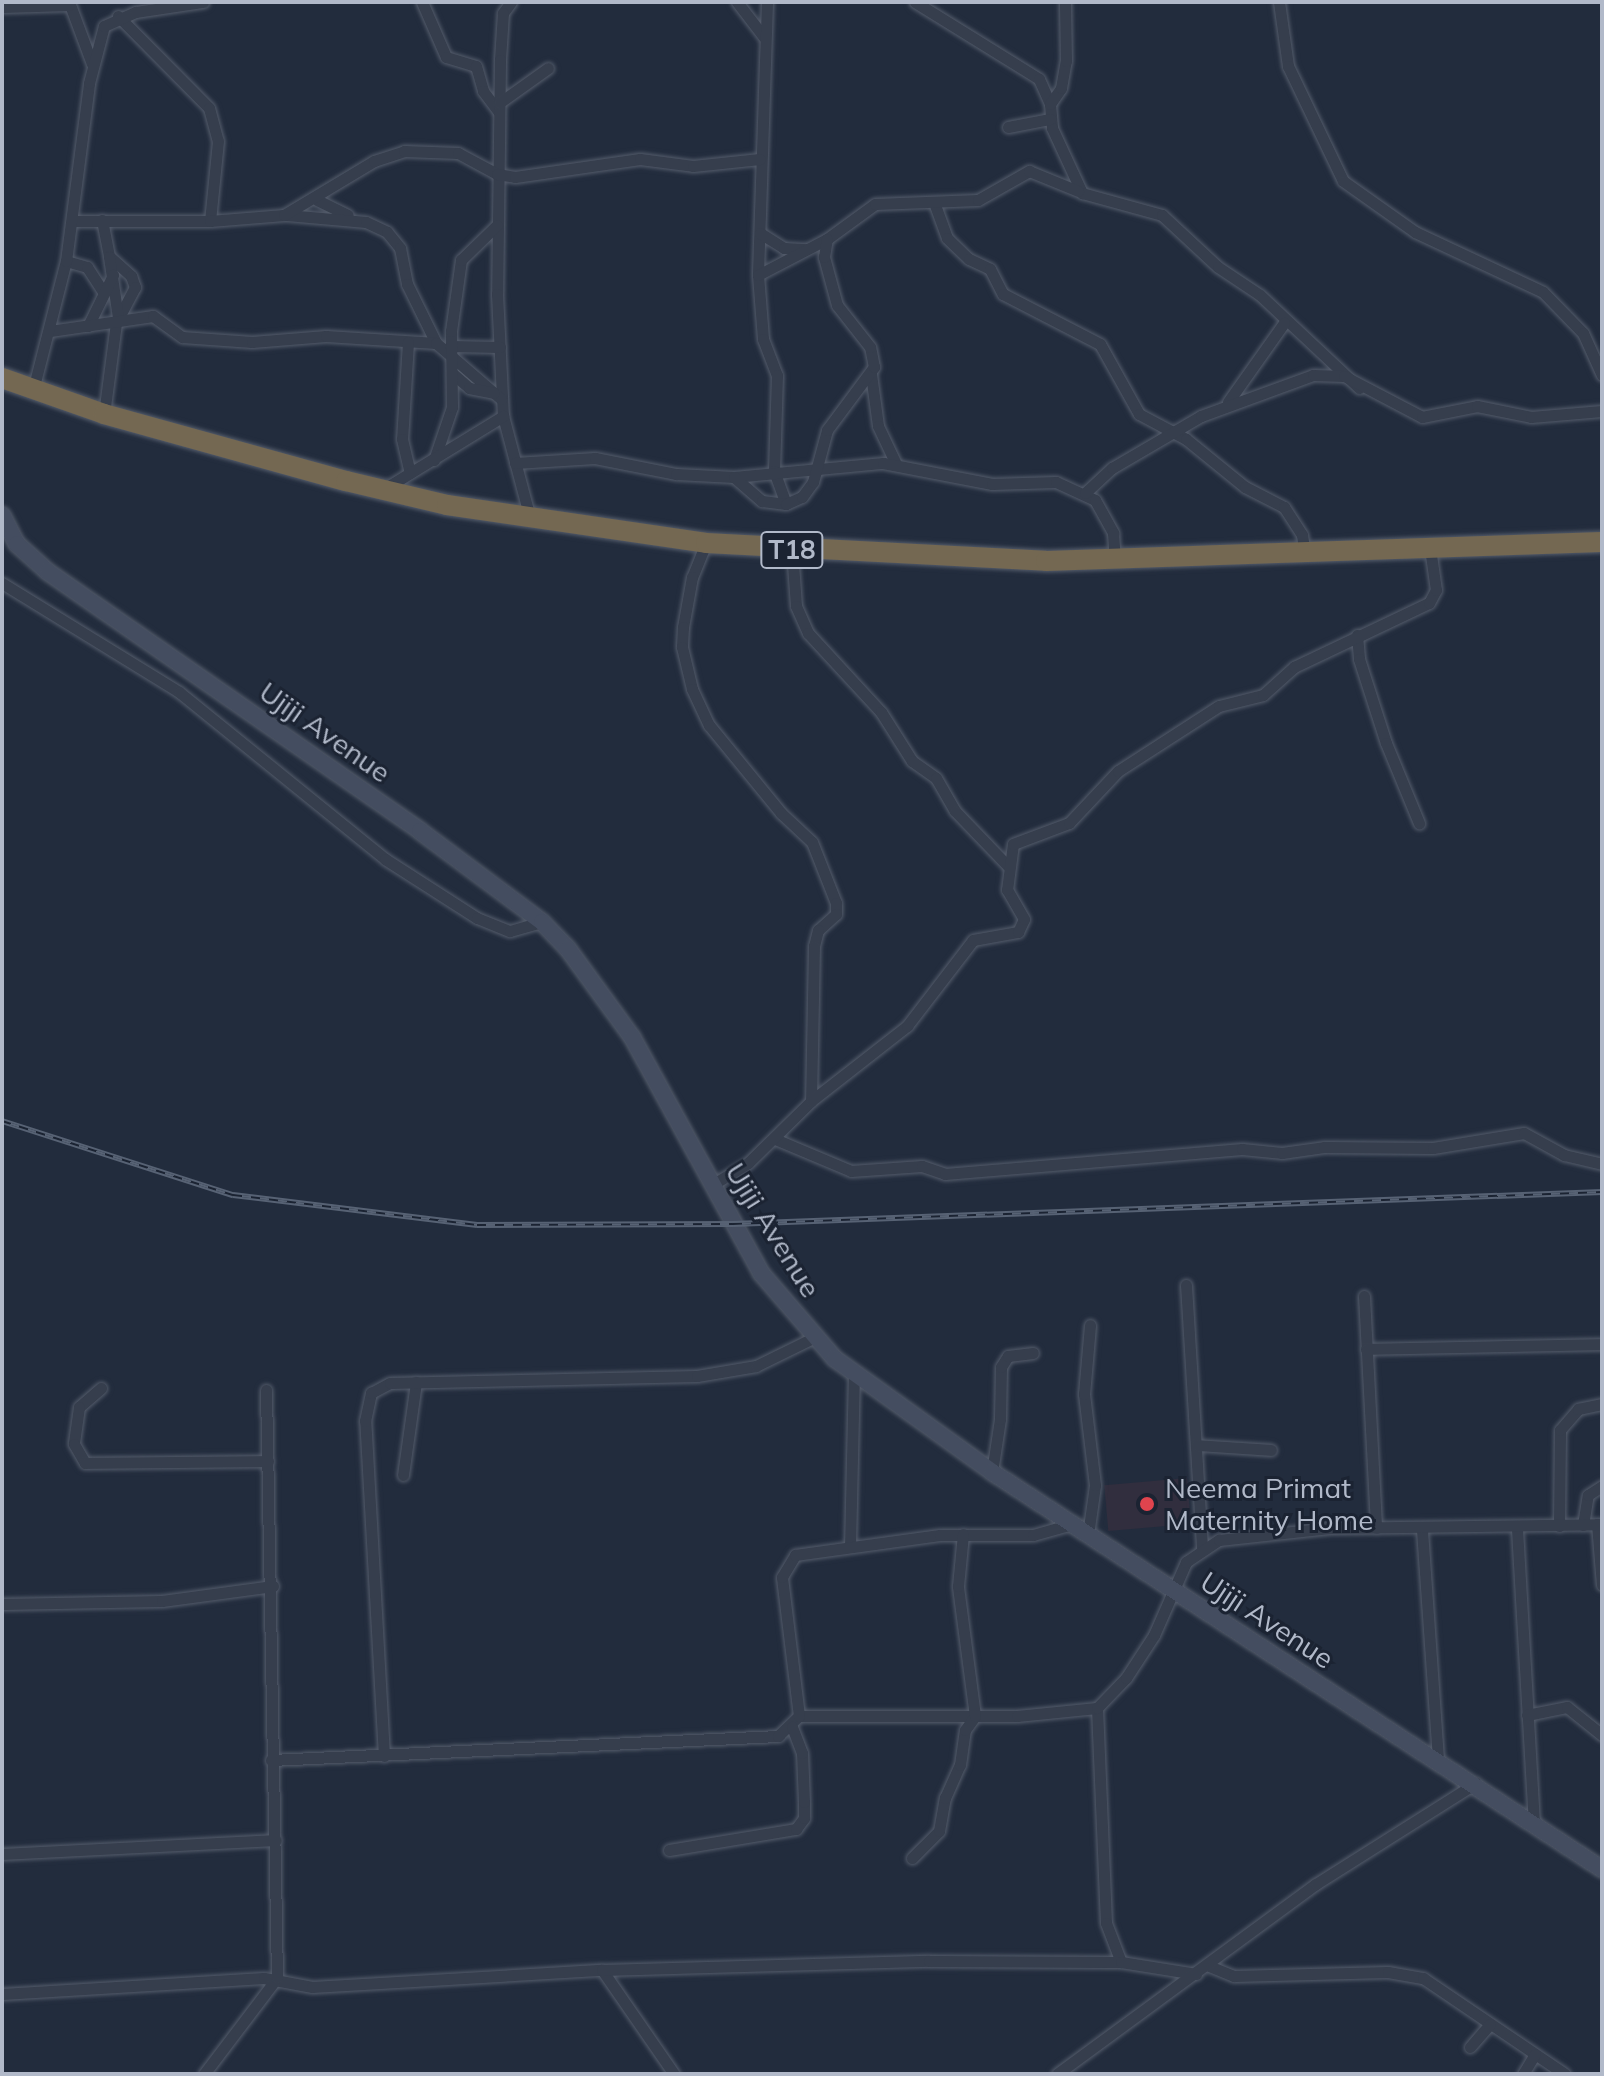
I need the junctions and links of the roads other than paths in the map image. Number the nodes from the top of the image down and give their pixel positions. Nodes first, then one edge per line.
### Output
1 (203, 2) edge
2 (422, 2) edge
3 (511, 2) edge
4 (737, 2) edge
5 (767, 2) edge
6 (915, 2) edge
7 (1065, 2) edge
8 (1279, 2) edge
9 (69, 3) edge
10 (2, 7) edge
11 (118, 16) junction
12 (764, 37) junction
13 (92, 65) junction
14 (548, 68) dead end
15 (1050, 104) junction
16 (499, 107) junction
17 (1050, 119) junction
18 (1008, 127) dead end
19 (760, 159) junction
20 (497, 174) junction
21 (1082, 193) junction
22 (317, 200) junction
23 (935, 205) junction
24 (284, 215) junction
25 (102, 220) junction
26 (72, 221) junction
27 (210, 221) junction
28 (366, 222) junction
29 (497, 225) junction
30 (760, 233) junction
31 (827, 239) junction
32 (808, 249) junction
33 (109, 256) junction
34 (824, 257) junction
35 (66, 261) junction
36 (114, 274) junction
37 (758, 275) junction
38 (104, 293) junction
39 (117, 320) junction
40 (1284, 323) junction
41 (88, 326) junction
42 (50, 331) junction
43 (408, 342) junction
44 (436, 343) junction
45 (500, 347) junction
46 (450, 350) junction
47 (451, 373) junction
48 (871, 374) junction
49 (1602, 375) edge
50 (2, 378) edge
51 (1359, 388) junction
52 (33, 390) junction
53 (498, 396) junction
54 (1228, 402) junction
55 (1602, 411) edge
56 (104, 414) junction
57 (503, 416) junction
58 (1172, 431) junction
59 (434, 460) junction
60 (515, 463) junction
61 (896, 464) junction
62 (816, 470) junction
63 (774, 471) junction
64 (410, 473) junction
65 (734, 477) junction
66 (383, 490) junction
67 (1085, 493) junction
68 (786, 504) junction
69 (2, 515) edge
70 (530, 518) junction
71 (1602, 542) edge
72 (706, 543) junction
73 (1430, 548) junction
74 (792, 550) junction
75 (1305, 553) junction
76 (1115, 559) junction
77 (2, 583) edge
78 (1357, 635) junction
79 (1419, 823) dead end
80 (1007, 865) junction
81 (542, 922) junction
82 (811, 1101) junction
83 (775, 1139) junction
84 (1602, 1164) edge
85 (712, 1185) junction
86 (1186, 1285) dead end
87 (1364, 1296) dead end
88 (1090, 1325) dead end
89 (813, 1338) junction
90 (1602, 1344) edge
91 (1366, 1349) junction
92 (1033, 1353) dead end
93 (854, 1374) junction
94 (416, 1382) junction
95 (101, 1388) dead end
96 (266, 1390) dead end
97 (1602, 1404) edge
98 (1196, 1445) junction
99 (1271, 1450) dead end
100 (268, 1461) junction
101 (992, 1472) junction
102 (403, 1475) dead end
103 (1602, 1486) edge
104 (1072, 1524) junction
105 (1600, 1524) edge
106 (1583, 1525) junction
107 (1559, 1526) junction
108 (1376, 1528) junction
109 (1517, 1529) junction
110 (1422, 1530) junction
111 (963, 1534) junction
112 (1088, 1535) junction
113 (850, 1547) junction
114 (1202, 1549) junction
115 (1602, 1585) edge
116 (273, 1586) junction
117 (1172, 1588) junction
118 (2, 1604) edge
119 (1097, 1708) junction
120 (1527, 1715) junction
121 (799, 1716) junction
122 (975, 1716) junction
123 (792, 1727) junction
124 (1602, 1735) edge
125 (384, 1756) junction
126 (1438, 1759) junction
127 (271, 1760) junction
128 (1476, 1783) junction
129 (1534, 1823) junction
130 (276, 1840) junction
131 (669, 1850) dead end
132 (2, 1854) edge
133 (912, 1858) dead end
134 (1602, 1869) edge
135 (1121, 1962) junction
136 (1209, 1966) junction
137 (602, 1970) junction
138 (1196, 1974) junction
139 (277, 1978) junction
140 (2, 1994) edge
141 (1490, 2024) junction
142 (1470, 2047) dead end
143 (1535, 2054) junction
144 (204, 2074) edge
145 (674, 2074) edge
146 (1057, 2074) edge
147 (1523, 2074) edge
148 (1565, 2074) edge

1 - 11 street
2 - 16 street
3 - 16 street
4 - 12 street
5 - 12 street
6 - 15 street
7 - 15 street
8 - 49 street
9 - 10 street
9 - 13 street
11 - 13 street
11 - 27 street
12 - 19 street
13 - 26 street
14 - 16 street
15 - 17 street
16 - 20 street
17 - 18 street
17 - 21 street
19 - 20 street
19 - 30 street
20 - 22 street
20 - 29 street
21 - 23 street
21 - 40 street
22 - 24 street
22 - 28 street
23 - 31 street
23 - 58 street
24 - 27 street
24 - 28 street
25 - 26 street
25 - 27 street
25 - 33 street
26 - 35 street
28 - 44 street
29 - 45 street
29 - 46 street
30 - 32 street
30 - 37 street
31 - 32 street
31 - 34 street
32 - 34 street
32 - 37 street
33 - 36 street
33 - 39 street
34 - 48 street
35 - 38 street
35 - 42 street
36 - 38 street
36 - 39 street
37 - 63 street
38 - 41 street
39 - 41 street
39 - 43 street
39 - 56 street
40 - 51 street
40 - 54 street
41 - 42 street
42 - 52 street
43 - 44 street
43 - 64 street
44 - 46 street
45 - 46 street
45 - 53 street
46 - 47 street
46 - 53 street
47 - 53 street
47 - 59 street
48 - 61 street
48 - 62 street
50 - 52 highway, T18
51 - 54 street
51 - 55 street
52 - 56 highway, T18
53 - 57 street
54 - 58 street
56 - 66 highway, T18
57 - 59 street
57 - 60 street
58 - 67 street
58 - 75 street
59 - 64 street
60 - 65 street
60 - 70 street
61 - 62 street
61 - 67 street
62 - 63 street
62 - 68 street
63 - 65 street
63 - 68 street
64 - 66 street
65 - 68 street
66 - 70 highway, T18
67 - 76 street
69 - 81 main road, Ujiji Avenue
70 - 72 highway, T18
71 - 73 highway, T18
72 - 74 highway, T18
72 - 82 street
73 - 75 highway, T18
73 - 78 street
74 - 76 highway, T18
74 - 80 street
75 - 76 highway, T18
77 - 81 street
78 - 79 street
78 - 80 street
80 - 82 street
81 - 85 main road, Ujiji Avenue
82 - 83 street
83 - 84 street
83 - 85 street
85 - 89 main road, Ujiji Avenue
86 - 98 street
87 - 91 street
88 - 112 street
89 - 93 main road, Ujiji Avenue
89 - 94 street
90 - 91 street
91 - 108 street
92 - 101 street
93 - 101 main road, Ujiji Avenue
93 - 113 street
94 - 102 street
94 - 125 street
95 - 100 street
96 - 100 street
97 - 107 street
98 - 99 street
98 - 114 street
100 - 116 street
101 - 104 main road, Ujiji Avenue
103 - 106 street
104 - 111 street
104 - 112 main road, Ujiji Avenue
105 - 106 street
105 - 115 street
106 - 107 street
107 - 109 street
108 - 110 street
108 - 114 street
109 - 110 street
109 - 120 street
110 - 126 street
111 - 113 street
111 - 122 street
112 - 117 main road, Ujiji Avenue
113 - 121 street
114 - 117 street
116 - 118 street
116 - 127 street
117 - 119 street
117 - 126 main road, Ujiji Avenue
119 - 122 street
119 - 135 street
120 - 124 street
120 - 129 street
121 - 122 street
121 - 123 street
122 - 133 street
123 - 125 street
123 - 131 street
125 - 127 street
126 - 128 main road, Ujiji Avenue
127 - 130 street
128 - 129 main road, Ujiji Avenue
128 - 136 street
129 - 134 main road, Ujiji Avenue
130 - 132 street
130 - 139 street
135 - 137 street
135 - 138 street
136 - 138 street
136 - 141 street
137 - 139 street
137 - 145 street
138 - 146 street
139 - 140 street
139 - 144 street
141 - 142 street
141 - 143 street
143 - 147 street
143 - 148 street

